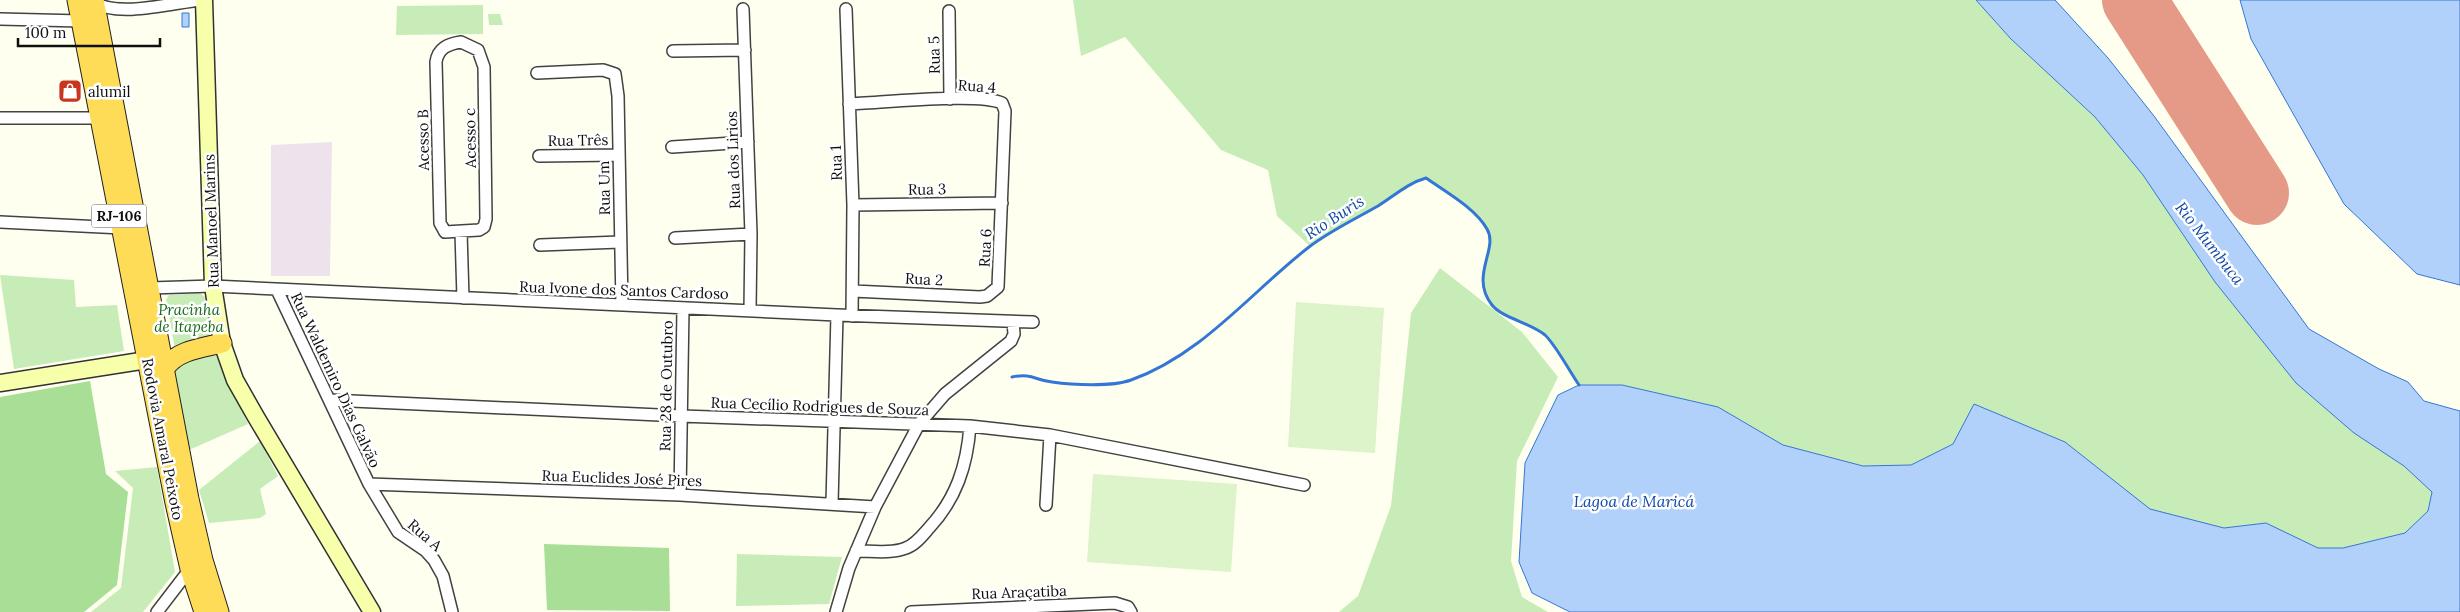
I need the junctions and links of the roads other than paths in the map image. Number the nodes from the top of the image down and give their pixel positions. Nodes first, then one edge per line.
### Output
1 (200, 0) edge
2 (204, 0) edge
3 (88, 1) edge
4 (743, 9) dead end
5 (846, 9) dead end
6 (120, 10) junction
7 (949, 11) dead end
8 (0, 19) edge
9 (90, 24) junction
10 (478, 50) joint
11 (745, 50) junction
12 (673, 52) dead end
13 (537, 73) dead end
14 (950, 99) junction
15 (849, 104) junction
16 (0, 118) edge
17 (101, 118) junction
18 (748, 142) junction
19 (672, 147) dead end
20 (618, 155) junction
21 (539, 156) dead end
22 (1002, 203) junction
23 (853, 205) junction
24 (0, 222) edge
25 (122, 228) junction
26 (461, 232) junction
27 (751, 234) junction
28 (675, 238) dead end
29 (620, 242) junction
30 (540, 245) dead end
31 (213, 286) junction
32 (150, 288) junction
33 (277, 290) junction
34 (853, 291) junction
35 (993, 292) joint
36 (463, 298) junction
37 (622, 305) junction
38 (682, 308) junction
39 (750, 310) junction
40 (837, 315) junction
41 (852, 316) junction
42 (1013, 322) junction
43 (1033, 322) dead end
44 (222, 343) junction
45 (147, 360) junction
46 (165, 368) junction
47 (0, 383) edge
48 (330, 400) junction
49 (681, 416) junction
50 (835, 421) junction
51 (918, 424) junction
52 (970, 426) junction
53 (1050, 435) junction
54 (369, 484) junction
55 (1304, 485) dead end
56 (680, 495) junction
57 (832, 503) junction
58 (1046, 506) dead end
59 (875, 508) junction
60 (856, 551) junction
61 (190, 569) junction
62 (1129, 610) edge
63 (157, 612) edge
64 (204, 612) edge
65 (219, 612) edge
66 (372, 612) edge
67 (452, 612) edge
68 (836, 612) edge
69 (911, 612) edge

1 - 6 street
2 - 31 main road, Rua Manoel Marins
3 - 6 street
3 - 9 highway, Rodovia Amaral Peixoto / RJ-106
4 - 11 street, Rua dos Lirios
5 - 15 street, Rua 1
6 - 9 street
7 - 14 street, Rua 5
8 - 9 street
9 - 17 highway, Rodovia Amaral Peixoto / RJ-106
9 - 32 highway, Rodovia Amaral Peixoto / RJ-106
10 - 26 street, Acesso c
10 - 26 street, Acesso B
11 - 12 street
11 - 18 street, Rua dos Lirios
13 - 20 street, Rua Um
14 - 15 street, Rua 4
14 - 22 street, Rua 4
15 - 23 street, Rua 1
16 - 17 street
17 - 25 highway, Rodovia Amaral Peixoto / RJ-106
18 - 19 street
18 - 27 street, Rua dos Lirios
20 - 21 street, Rua Três
20 - 29 street, Rua Um
22 - 23 street, Rua 3
22 - 35 street, Rua 6
23 - 34 street, Rua 1
24 - 25 street
25 - 45 highway, Rodovia Amaral Peixoto / RJ-106
26 - 36 street
27 - 28 street
27 - 39 street, Rua dos Lirios
29 - 30 street
29 - 37 street, Rua Um
31 - 32 street, Rua Ivone dos Santos Cardoso
31 - 33 street, Rua Ivone dos Santos Cardoso
31 - 44 main road, Rua Manoel Marins
32 - 46 highway, Rodovia Amaral Peixoto / RJ-106
33 - 36 street, Rua Ivone dos Santos Cardoso
33 - 48 street, Rua Waldemiro Dias Galvão
34 - 35 street, Rua 2
34 - 41 street, Rua 1
36 - 37 street, Rua Ivone dos Santos Cardoso
37 - 38 street, Rua Ivone dos Santos Cardoso
38 - 39 street, Rua Ivone dos Santos Cardoso
38 - 49 street, Rua 28 de Outubro
39 - 40 street, Rua Ivone dos Santos Cardoso
40 - 41 street, Rua Ivone dos Santos Cardoso
40 - 50 street
41 - 42 street, Rua Ivone dos Santos Cardoso
42 - 43 street, Rua Ivone dos Santos Cardoso
42 - 51 street
44 - 46 highway
44 - 66 main road, Rua Manoel Marins
45 - 47 main road
45 - 61 highway, Rodovia Amaral Peixoto / RJ-106
46 - 65 highway, Rodovia Amaral Peixoto / RJ-106
48 - 49 street, Rua Cecílio Rodrigues de Souza
48 - 54 street, Rua Waldemiro Dias Galvão
49 - 50 street, Rua Cecílio Rodrigues de Souza
49 - 56 street, Rua 28 de Outubro
50 - 51 street, Rua Cecílio Rodrigues de Souza
50 - 57 street
51 - 52 street, Rua Cecílio Rodrigues de Souza
51 - 59 street
52 - 53 street, Rua Cecílio Rodrigues de Souza
52 - 60 street
53 - 55 street, Rua Cecílio Rodrigues de Souza
53 - 58 street
54 - 56 street, Rua Euclides José Pires
54 - 67 street, Rua A
56 - 57 street, Rua Euclides José Pires
57 - 59 street, Rua Euclides José Pires
59 - 60 street
60 - 68 street
61 - 63 street
61 - 64 highway, Rodovia Amaral Peixoto / RJ-106
62 - 69 street, Rua Araçatiba

